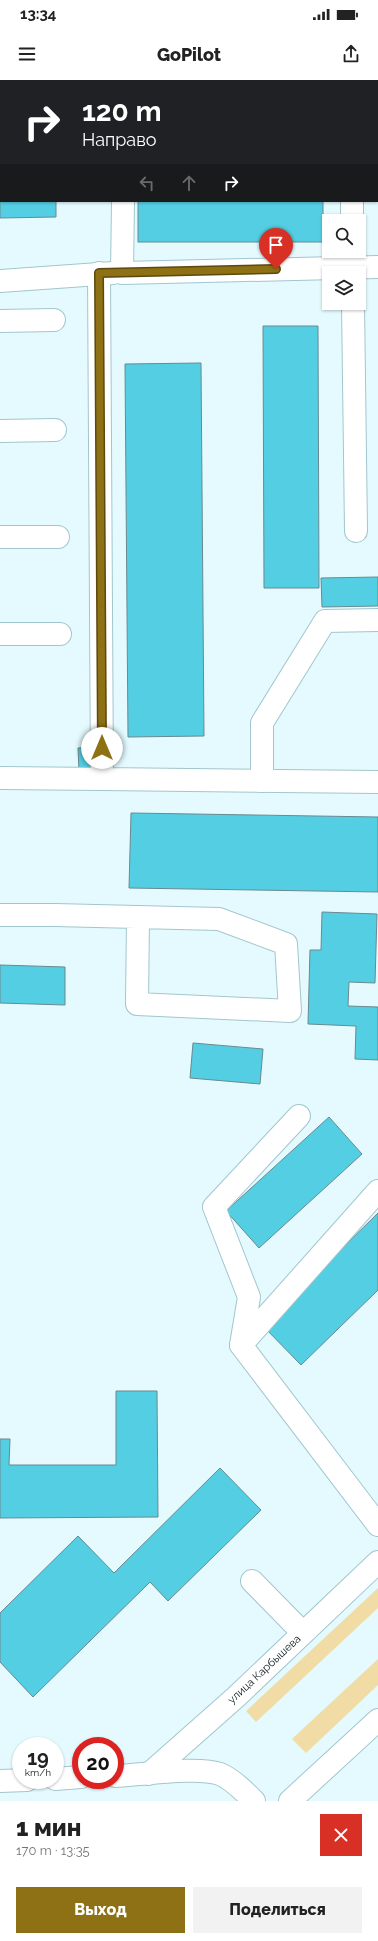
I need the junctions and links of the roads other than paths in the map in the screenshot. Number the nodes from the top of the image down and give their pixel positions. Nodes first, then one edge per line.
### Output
1 (123, 202) edge
2 (352, 202) edge
3 (352, 214) edge
4 (352, 264) edge
5 (378, 266) edge
6 (99, 273) junction
7 (122, 273) junction
8 (0, 281) edge
9 (353, 310) edge
10 (54, 320) dead end
11 (0, 321) edge
12 (55, 430) dead end
13 (0, 431) edge
14 (356, 531) dead end
15 (0, 537) edge
16 (58, 537) dead end
17 (378, 620) edge
18 (0, 634) edge
19 (60, 634) dead end
20 (0, 778) edge
21 (102, 779) junction
22 (262, 781) junction
23 (378, 782) edge
24 (0, 916) edge
25 (138, 917) junction
26 (299, 1116) dead end
27 (378, 1191) edge
28 (242, 1345) junction
29 (378, 1525) edge
30 (378, 1562) edge
31 (252, 1581) dead end
32 (303, 1633) junction
33 (378, 1720) edge
34 (149, 1774) junction
35 (124, 1775) edge
36 (0, 1781) edge
37 (12, 1781) edge
38 (254, 1801) edge
39 (290, 1801) edge

1 - 7 street
2 - 3 street
4 - 5 street
4 - 7 street
6 - 7 street
6 - 8 street
6 - 21 street
9 - 14 street
10 - 11 street
12 - 13 street
15 - 16 street
17 - 22 street
18 - 19 street
20 - 21 street
21 - 22 street
22 - 23 street
24 - 25 street
25 - 25 street
26 - 28 street
27 - 28 street
28 - 29 street
30 - 32 street, улица Карбышева
31 - 32 street
32 - 34 street, улица Карбышева
33 - 39 street
34 - 35 street
34 - 38 street
36 - 37 street

